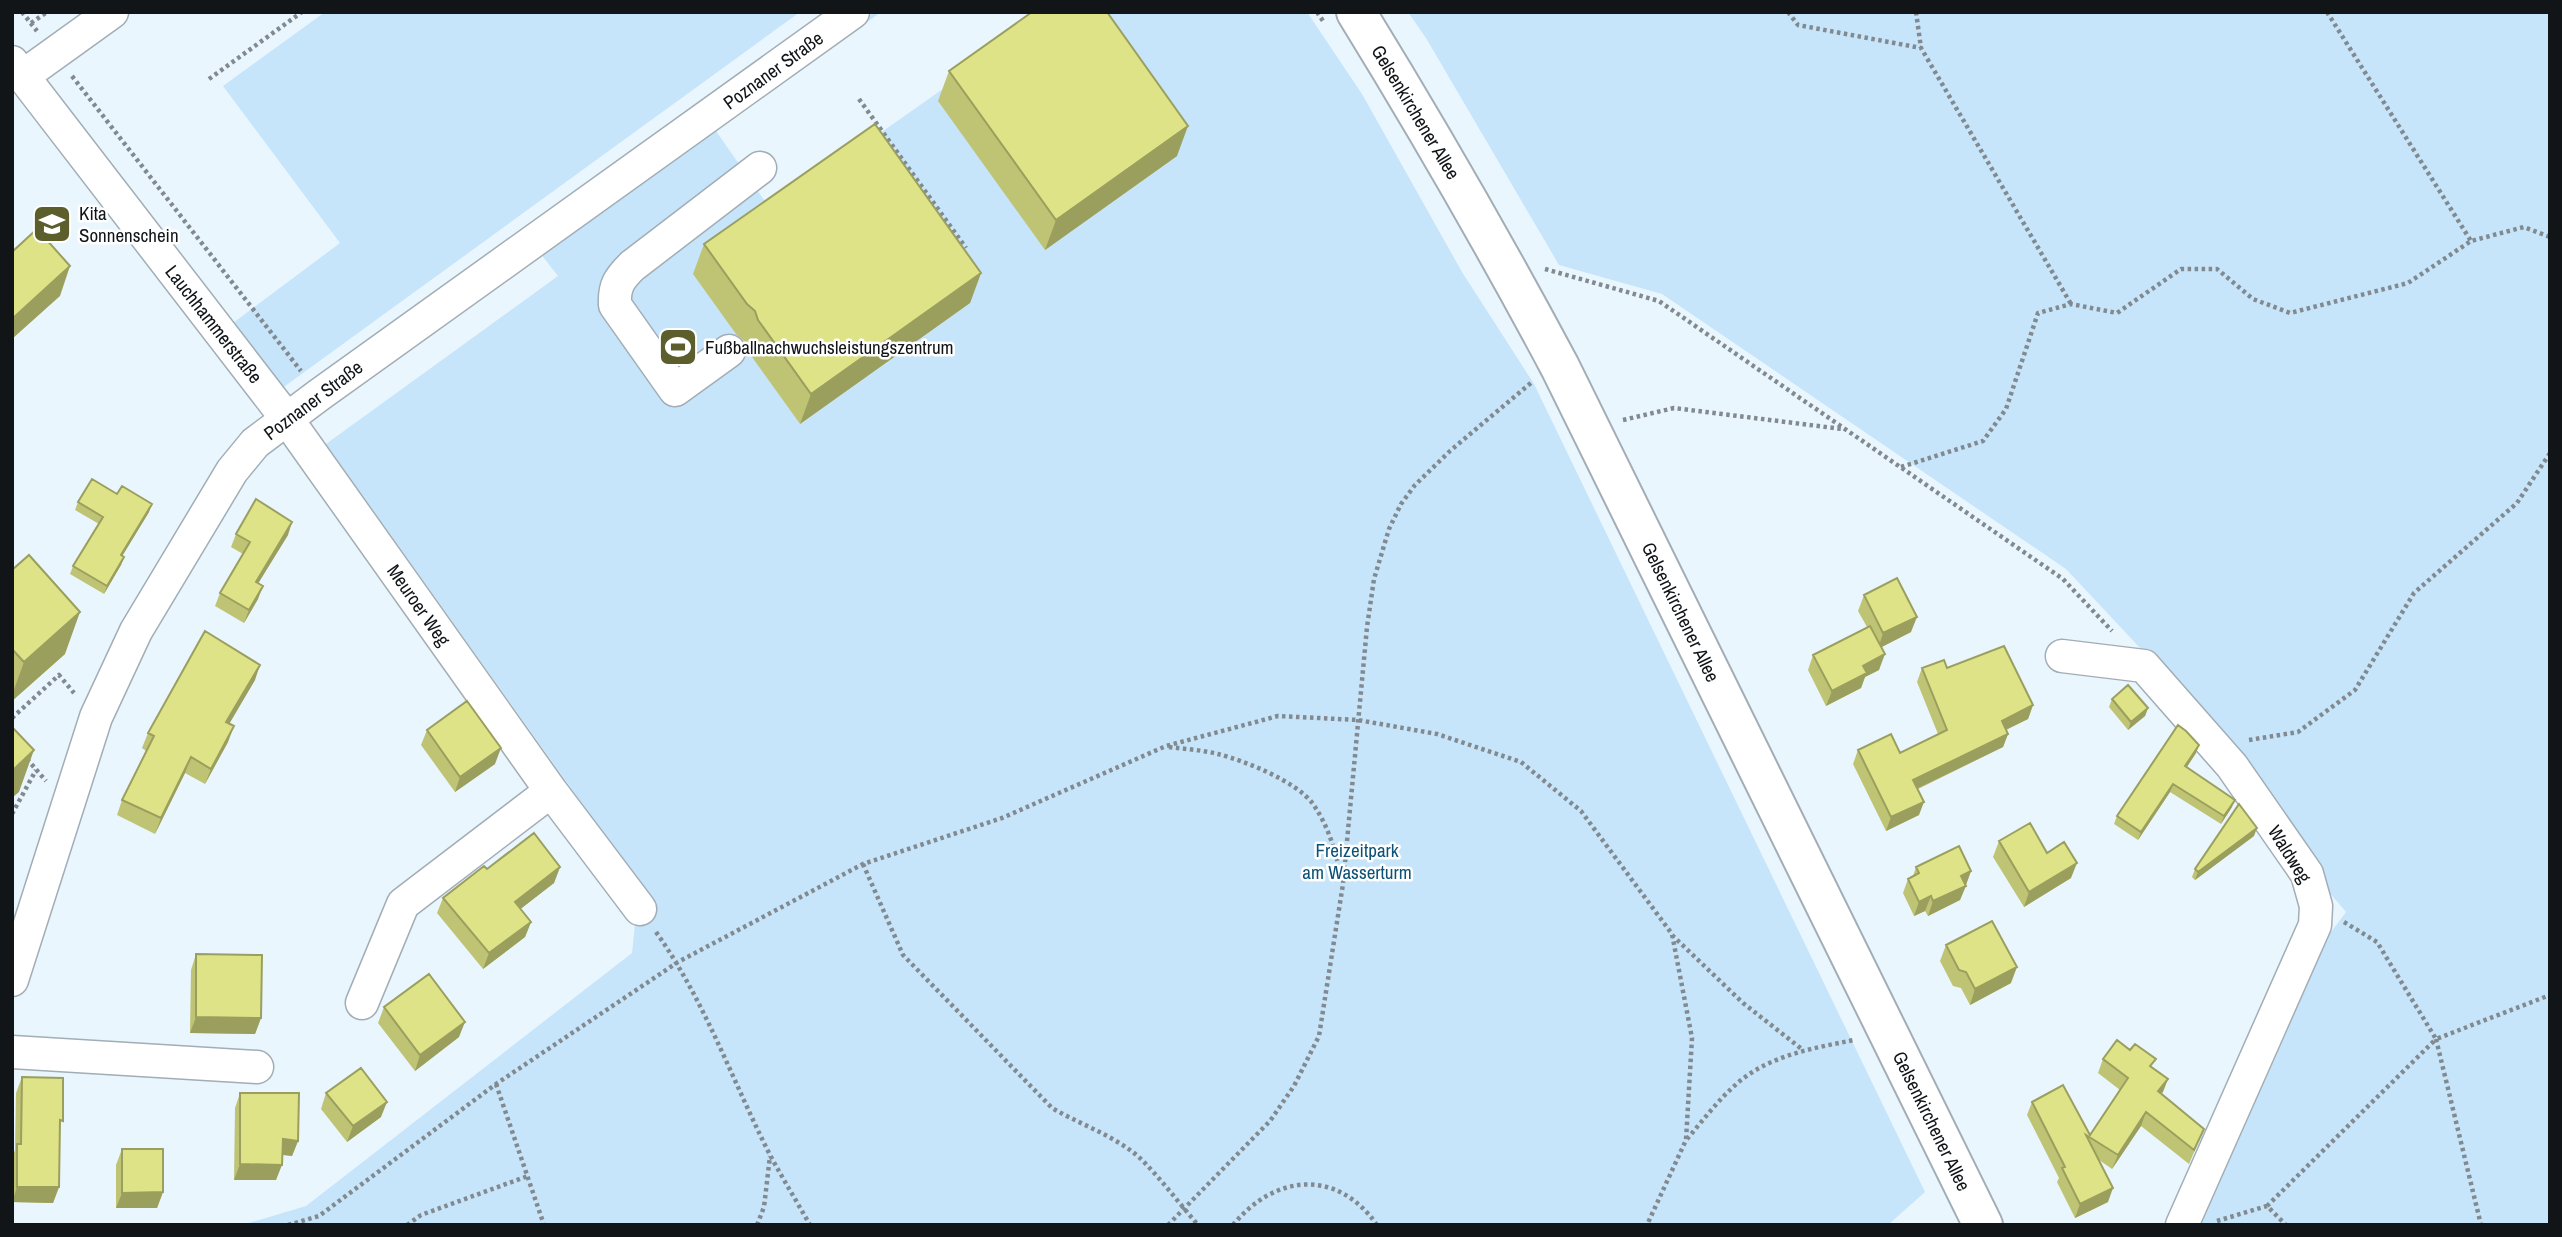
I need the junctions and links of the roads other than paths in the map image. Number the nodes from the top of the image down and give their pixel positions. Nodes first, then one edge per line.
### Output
1 (113, 12) edge
2 (853, 12) edge
3 (1356, 12) edge
4 (17, 69) edge
5 (760, 168) dead end
6 (729, 352) dead end
7 (287, 419) junction
8 (2062, 656) dead end
9 (551, 791) junction
10 (640, 909) road end
11 (12, 980) edge
12 (362, 1003) dead end
13 (12, 1052) edge
14 (257, 1067) dead end
15 (1983, 1225) edge
16 (2182, 1225) edge

1 - 4 street
2 - 7 street, Poznaner Straße
3 - 15 main road, Gelsenkirchener Allee
4 - 7 street, Lauchhammerstraße
5 - 6 street
7 - 9 street, Meuroer Weg
7 - 11 street, Poznaner Straße
8 - 16 street, Waldweg
9 - 10 street, Meuroer Weg
9 - 12 street
13 - 14 street

